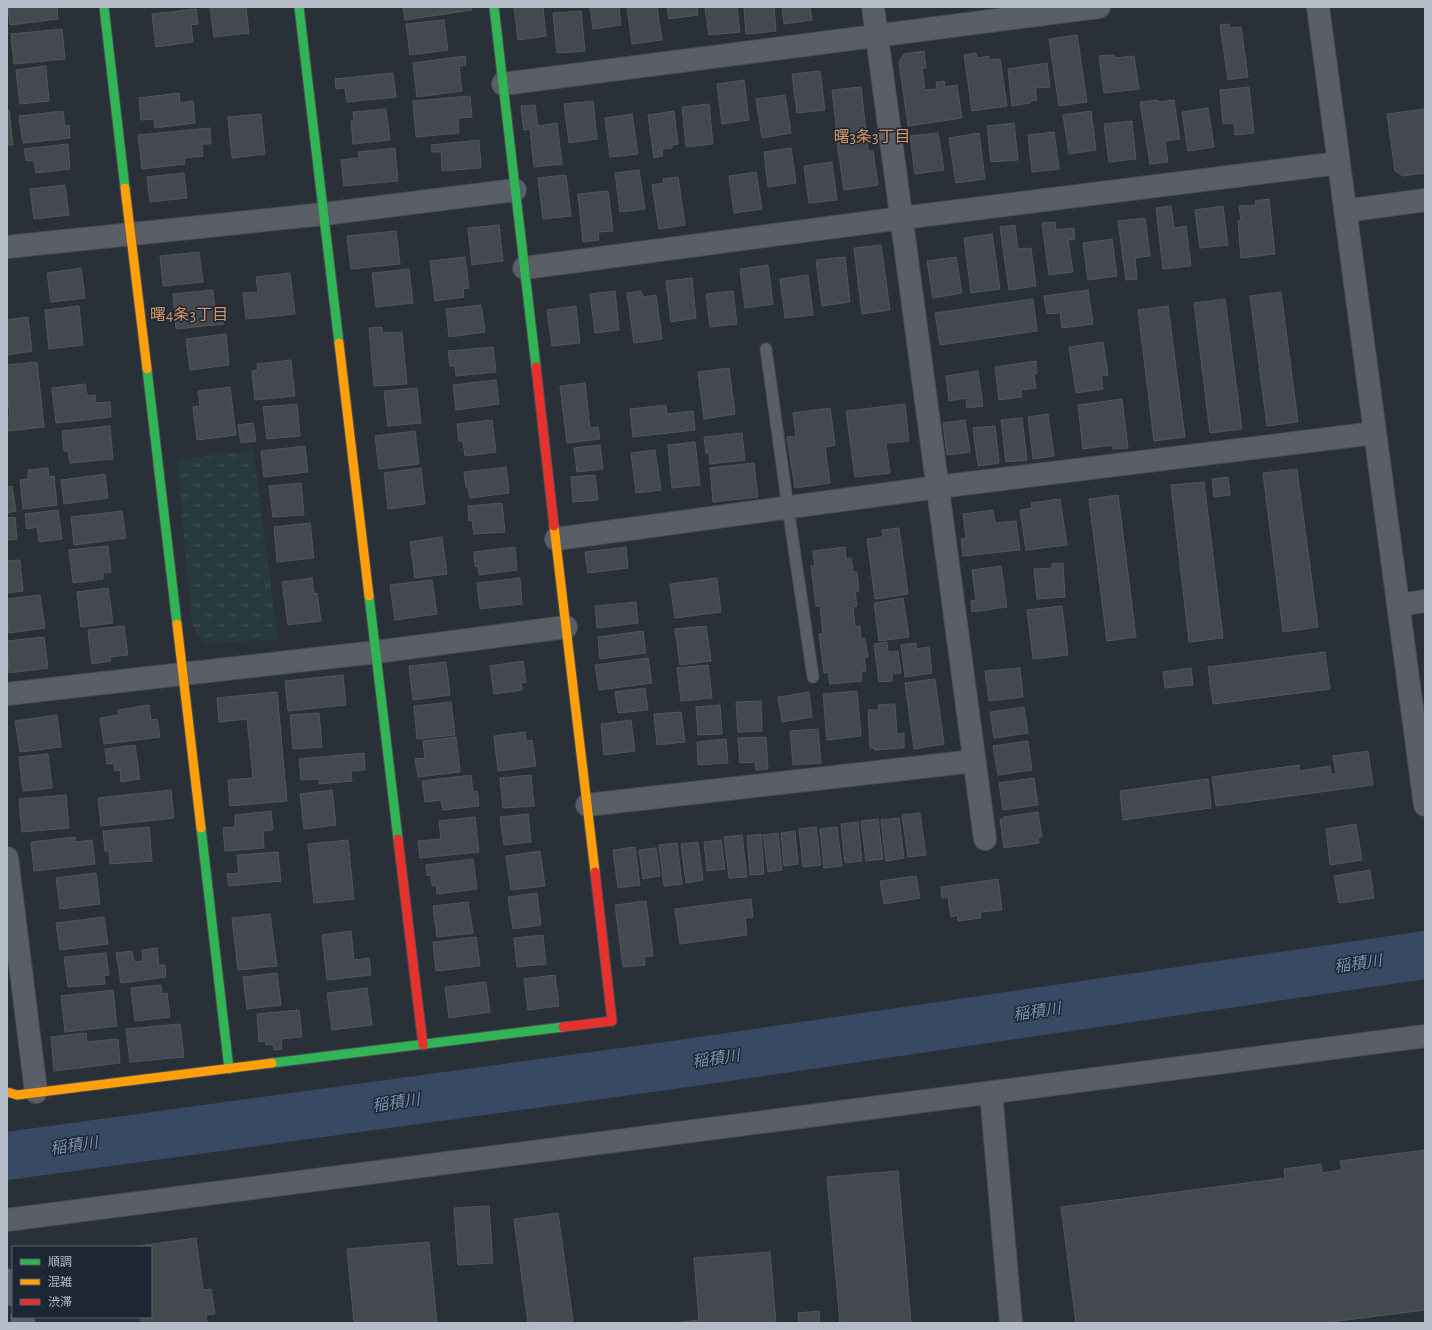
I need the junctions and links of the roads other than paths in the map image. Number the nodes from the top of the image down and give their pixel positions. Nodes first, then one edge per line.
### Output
1 (104, 7) edge
2 (300, 7) edge
3 (494, 7) edge
4 (873, 7) edge
5 (1099, 7) edge
6 (1318, 7) edge
7 (877, 36) junction
8 (503, 84) junction
9 (1339, 163) junction
10 (515, 190) junction
11 (1425, 200) edge
12 (1345, 211) junction
13 (324, 214) junction
14 (902, 218) junction
15 (131, 235) junction
16 (7, 247) edge
17 (524, 268) junction
18 (766, 349) dead end
19 (1375, 434) junction
20 (938, 487) junction
21 (788, 508) junction
22 (556, 538) junction
23 (1425, 601) edge
24 (1398, 605) junction
25 (566, 627) junction
26 (376, 652) junction
27 (183, 674) junction
28 (813, 677) dead end
29 (7, 694) edge
30 (974, 761) junction
31 (1425, 800) edge
32 (587, 805) junction
33 (984, 839) dead end
34 (7, 858) edge
35 (1425, 1036) edge
36 (423, 1044) junction
37 (229, 1069) junction
38 (7, 1092) edge
39 (36, 1092) junction
40 (991, 1092) junction
41 (7, 1220) edge
42 (7, 1280) edge
43 (12, 1292) edge
44 (1011, 1323) edge

1 - 15 street
2 - 13 street
3 - 8 street
4 - 7 street
5 - 7 street
6 - 9 street
7 - 8 street
7 - 14 street
8 - 10 street
9 - 12 street
9 - 14 street
10 - 13 street
10 - 17 street
11 - 12 street
12 - 19 street
13 - 15 street
13 - 26 street
14 - 17 street
14 - 20 street
15 - 16 street
15 - 27 street
17 - 22 street
18 - 21 lane
19 - 20 street
19 - 24 street
20 - 21 street
20 - 30 street
21 - 22 street
21 - 28 lane
22 - 25 street
23 - 24 street
24 - 31 street
25 - 26 street
25 - 32 street
26 - 27 street
26 - 36 street
27 - 29 street
27 - 37 street
30 - 32 street
30 - 33 street
32 - 36 street
34 - 39 street
35 - 40 street
36 - 37 street
37 - 39 street
38 - 39 street
40 - 41 street
40 - 44 street
42 - 43 street

